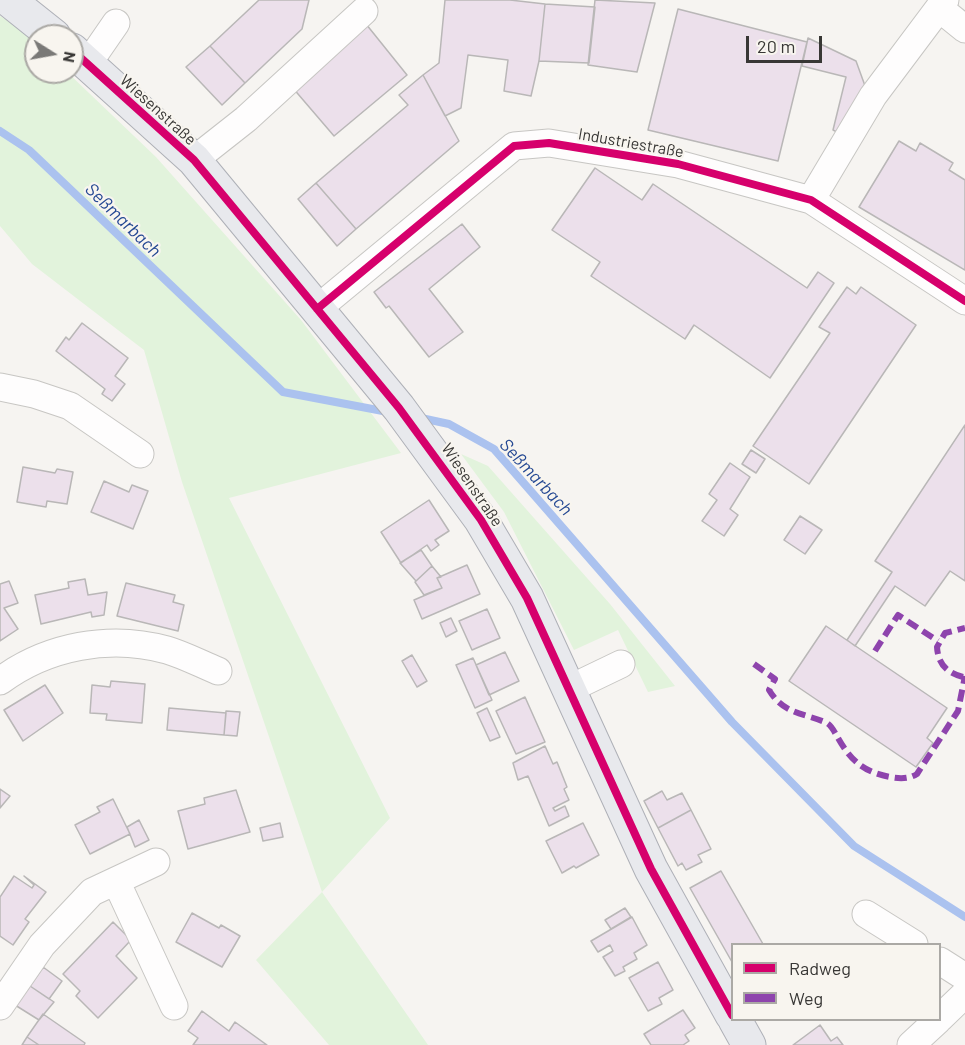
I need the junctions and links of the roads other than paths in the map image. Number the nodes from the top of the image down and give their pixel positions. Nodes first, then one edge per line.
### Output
1 (9, 0) edge
2 (942, 4) edge
3 (364, 11) dead end
4 (116, 23) dead end
5 (39, 24) edge
6 (965, 29) edge
7 (84, 54) edge
8 (84, 62) edge
9 (194, 160) junction
10 (811, 200) junction
11 (965, 301) edge
12 (317, 309) junction
13 (0, 387) edge
14 (140, 454) dead end
15 (621, 664) dead end
16 (218, 671) dead end
17 (0, 681) edge
18 (568, 689) junction
19 (156, 862) dead end
20 (116, 881) junction
21 (866, 914) dead end
22 (911, 943) edge
23 (941, 962) edge
24 (965, 977) edge
25 (965, 994) edge
26 (0, 1006) edge
27 (174, 1006) dead end
28 (731, 1013) edge
29 (941, 1017) edge
30 (736, 1021) edge
31 (937, 1021) edge
32 (749, 1045) edge
33 (911, 1045) edge

1 - 5 main road
2 - 6 street
2 - 10 street
3 - 9 street
4 - 7 street
8 - 9 main road, Wiesenstraße
9 - 12 main road, Wiesenstraße
10 - 11 street, Industriestraße
10 - 12 street, Industriestraße
12 - 18 main road, Wiesenstraße
13 - 14 street
15 - 18 street
16 - 17 street
18 - 28 main road, Wiesenstraße
19 - 20 street
20 - 26 street
20 - 27 street
21 - 22 street
23 - 24 street
25 - 29 street
30 - 32 main road
31 - 33 street

